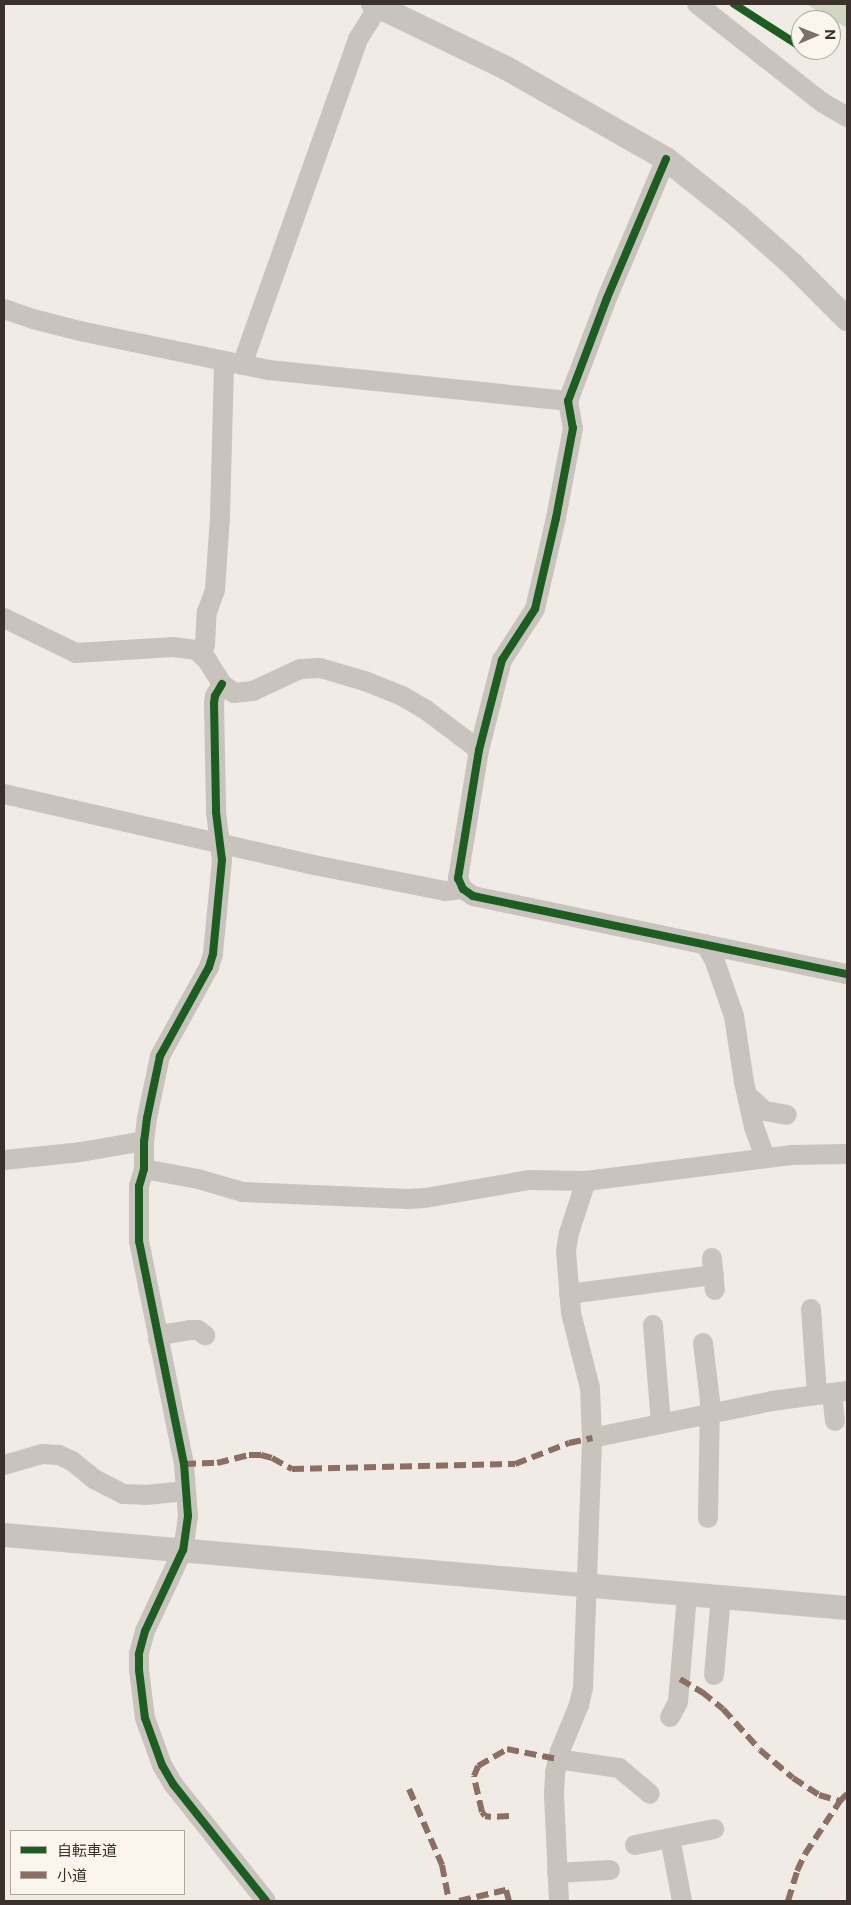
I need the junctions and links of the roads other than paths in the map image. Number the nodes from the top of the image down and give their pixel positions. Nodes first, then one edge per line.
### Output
1 (697, 4) edge
2 (377, 5) edge
3 (847, 117) edge
4 (666, 159) junction
5 (4, 309) edge
6 (847, 319) edge
7 (233, 364) junction
8 (568, 401) junction
9 (4, 618) edge
10 (202, 654) junction
11 (222, 684) junction
12 (479, 750) junction
13 (4, 794) edge
14 (220, 842) junction
15 (463, 889) junction
16 (705, 944) junction
17 (847, 974) edge
18 (747, 1095) junction
19 (787, 1115) dead end
20 (144, 1141) junction
21 (847, 1154) edge
22 (766, 1157) junction
23 (4, 1160) edge
24 (144, 1169) junction
25 (586, 1181) junction
26 (714, 1274) dead end
27 (569, 1294) junction
28 (811, 1309) dead end
29 (653, 1325) dead end
30 (205, 1335) dead end
31 (158, 1340) junction
32 (704, 1343) dead end
33 (832, 1393) edge
34 (710, 1414) junction
35 (835, 1421) dead end
36 (661, 1424) junction
37 (592, 1438) junction
38 (4, 1465) edge
39 (186, 1491) junction
40 (708, 1518) dead end
41 (4, 1535) edge
42 (183, 1550) junction
43 (586, 1586) junction
44 (687, 1594) junction
45 (721, 1597) junction
46 (847, 1608) edge
47 (714, 1675) dead end
48 (670, 1718) dead end
49 (557, 1759) junction
50 (650, 1794) dead end
51 (714, 1829) dead end
52 (670, 1838) junction
53 (635, 1845) dead end
54 (610, 1870) dead end
55 (557, 1872) junction
56 (266, 1901) edge
57 (559, 1901) edge
58 (682, 1901) edge

1 - 3 street
2 - 4 street
2 - 7 street
4 - 6 street
4 - 8 street
5 - 7 street
7 - 8 street
7 - 10 street
8 - 12 street
9 - 10 street
10 - 11 street
11 - 12 street
11 - 14 street
12 - 15 street
13 - 14 street
14 - 15 street
14 - 20 street
15 - 16 street
16 - 17 street
16 - 18 street
18 - 19 street
18 - 22 street
20 - 23 street
20 - 24 street
21 - 22 street
22 - 25 street
24 - 25 street
24 - 31 street
25 - 27 street
26 - 27 street
27 - 37 street
28 - 33 street
29 - 36 street
30 - 31 street
31 - 39 street
32 - 34 street
33 - 34 street
33 - 35 street
34 - 36 street
34 - 40 street
36 - 37 street
37 - 43 street
38 - 39 street
39 - 42 street
41 - 42 street
42 - 43 street
42 - 56 street
43 - 44 street
43 - 49 street
44 - 45 street
44 - 48 street
45 - 46 street
45 - 47 street
49 - 50 street
49 - 55 street
51 - 52 street
52 - 53 street
52 - 58 street
54 - 55 street
55 - 57 street

